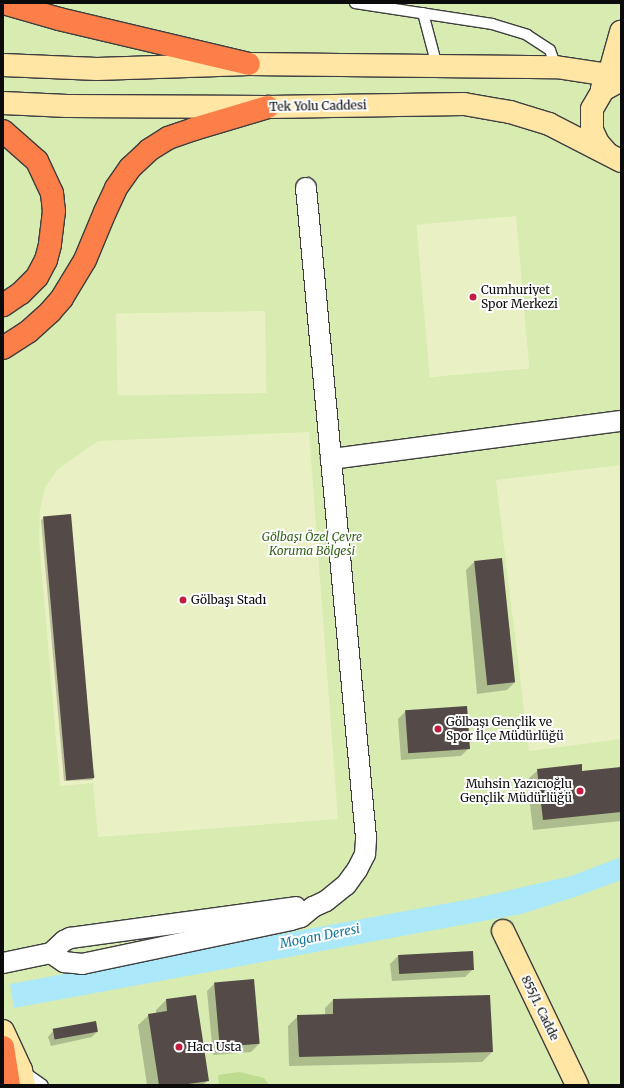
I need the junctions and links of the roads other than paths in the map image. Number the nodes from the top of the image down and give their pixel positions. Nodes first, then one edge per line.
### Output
1 (3, 3) edge
2 (355, 3) edge
3 (422, 13) junction
4 (621, 32) edge
5 (249, 64) junction
6 (3, 65) edge
7 (437, 66) junction
8 (556, 67) junction
9 (617, 77) edge
10 (3, 103) edge
11 (268, 107) junction
12 (3, 130) edge
13 (614, 157) edge
14 (306, 188) dead end
15 (3, 305) edge
16 (3, 348) edge
17 (621, 421) edge
18 (331, 459) junction
19 (314, 907) junction
20 (503, 931) dead end
21 (51, 953) junction
22 (3, 963) edge
23 (3, 1031) edge
24 (3, 1047) edge
25 (18, 1080) edge
26 (43, 1085) edge
27 (577, 1085) edge

1 - 5 highway
2 - 3 lane
3 - 7 lane
3 - 8 lane
4 - 9 main road
5 - 6 main road
5 - 7 main road
7 - 8 main road
8 - 9 main road
9 - 13 main road
10 - 11 main road, Tek Yolu Caddesi
11 - 13 main road, Tek Yolu Caddesi
11 - 16 highway
12 - 15 highway
14 - 18 street
17 - 18 street
18 - 19 street
19 - 21 street
19 - 21 street
20 - 27 main road, 855/1. Cadde
21 - 22 street
23 - 25 main road
24 - 25 highway
25 - 26 lane

